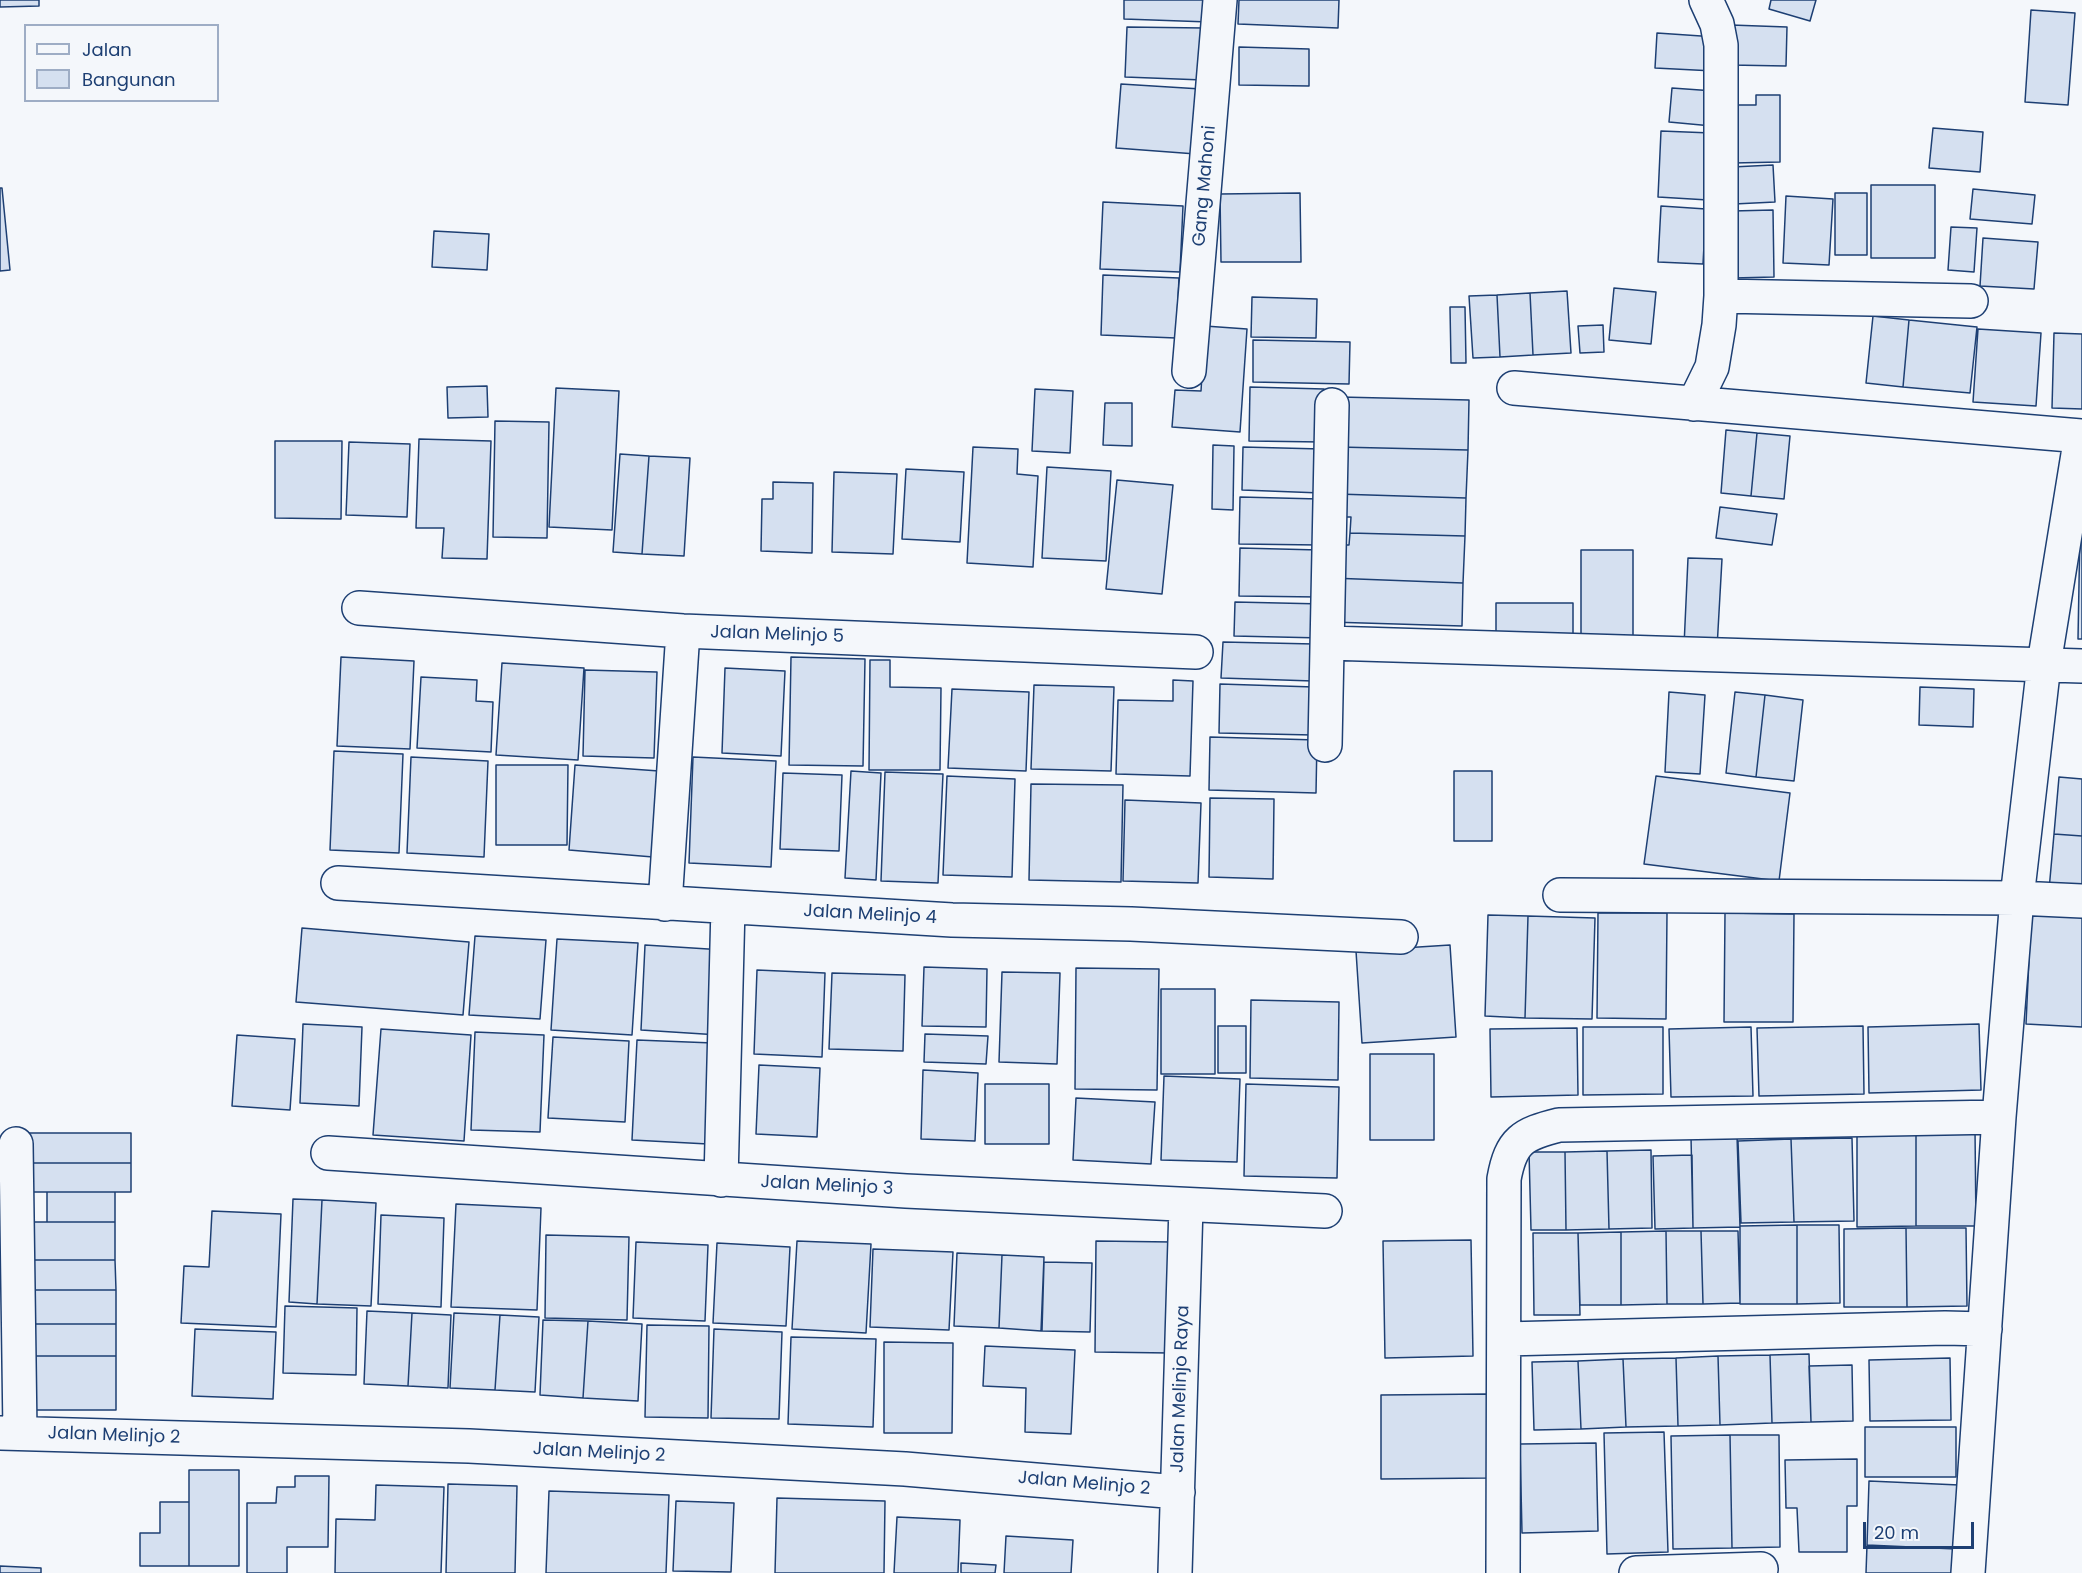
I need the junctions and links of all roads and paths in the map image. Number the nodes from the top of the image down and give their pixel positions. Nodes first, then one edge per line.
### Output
1 (1220, 0) edge
2 (1706, 0) edge
3 (1721, 296) junction
4 (1971, 301) dead end
5 (1189, 371) dead end
6 (1514, 388) dead end
7 (1694, 404) junction
8 (1332, 405) dead end
9 (2081, 436) edge
10 (359, 608) dead end
11 (683, 631) junction
12 (1328, 643) junction
13 (1196, 652) dead end
14 (2044, 664) junction
15 (2082, 666) edge
16 (1325, 745) dead end
17 (338, 884) dead end
18 (1560, 895) dead end
19 (2017, 898) junction
20 (2082, 900) edge
21 (664, 904) junction
22 (728, 907) junction
23 (1401, 937) dead end
24 (1999, 1117) junction
25 (16, 1144) dead end
26 (328, 1153) dead end
27 (720, 1180) junction
28 (1186, 1206) junction
29 (1325, 1211) dead end
30 (1985, 1329) junction
31 (1505, 1339) junction
32 (10, 1433) edge
33 (1178, 1492) junction
34 (1761, 1569) dead end
35 (1175, 1573) edge
36 (1503, 1573) edge
37 (1636, 1573) edge
38 (1968, 1573) edge

1 - 5 street, Gang Mahoni
2 - 3 street
3 - 4 street
3 - 7 street
6 - 7 street
7 - 9 street
8 - 12 street
9 - 14 street
10 - 11 street, Jalan Melinjo 5
11 - 13 street, Jalan Melinjo 5
11 - 21 street
12 - 14 street
12 - 16 street
14 - 15 street
14 - 19 street
17 - 21 street, Jalan Melinjo 4
18 - 19 street
19 - 20 street
19 - 24 street
21 - 22 street, Jalan Melinjo 4
22 - 23 street, Jalan Melinjo 4
22 - 27 street
24 - 30 street
24 - 31 street
25 - 32 street
26 - 27 street, Jalan Melinjo 3
27 - 28 street, Jalan Melinjo 3
28 - 29 street, Jalan Melinjo 3
28 - 33 street, Jalan Melinjo Raya
30 - 31 street
30 - 38 street
31 - 36 street
32 - 33 street, Jalan Melinjo 2
33 - 35 street, Jalan Melinjo Raya
34 - 37 street

